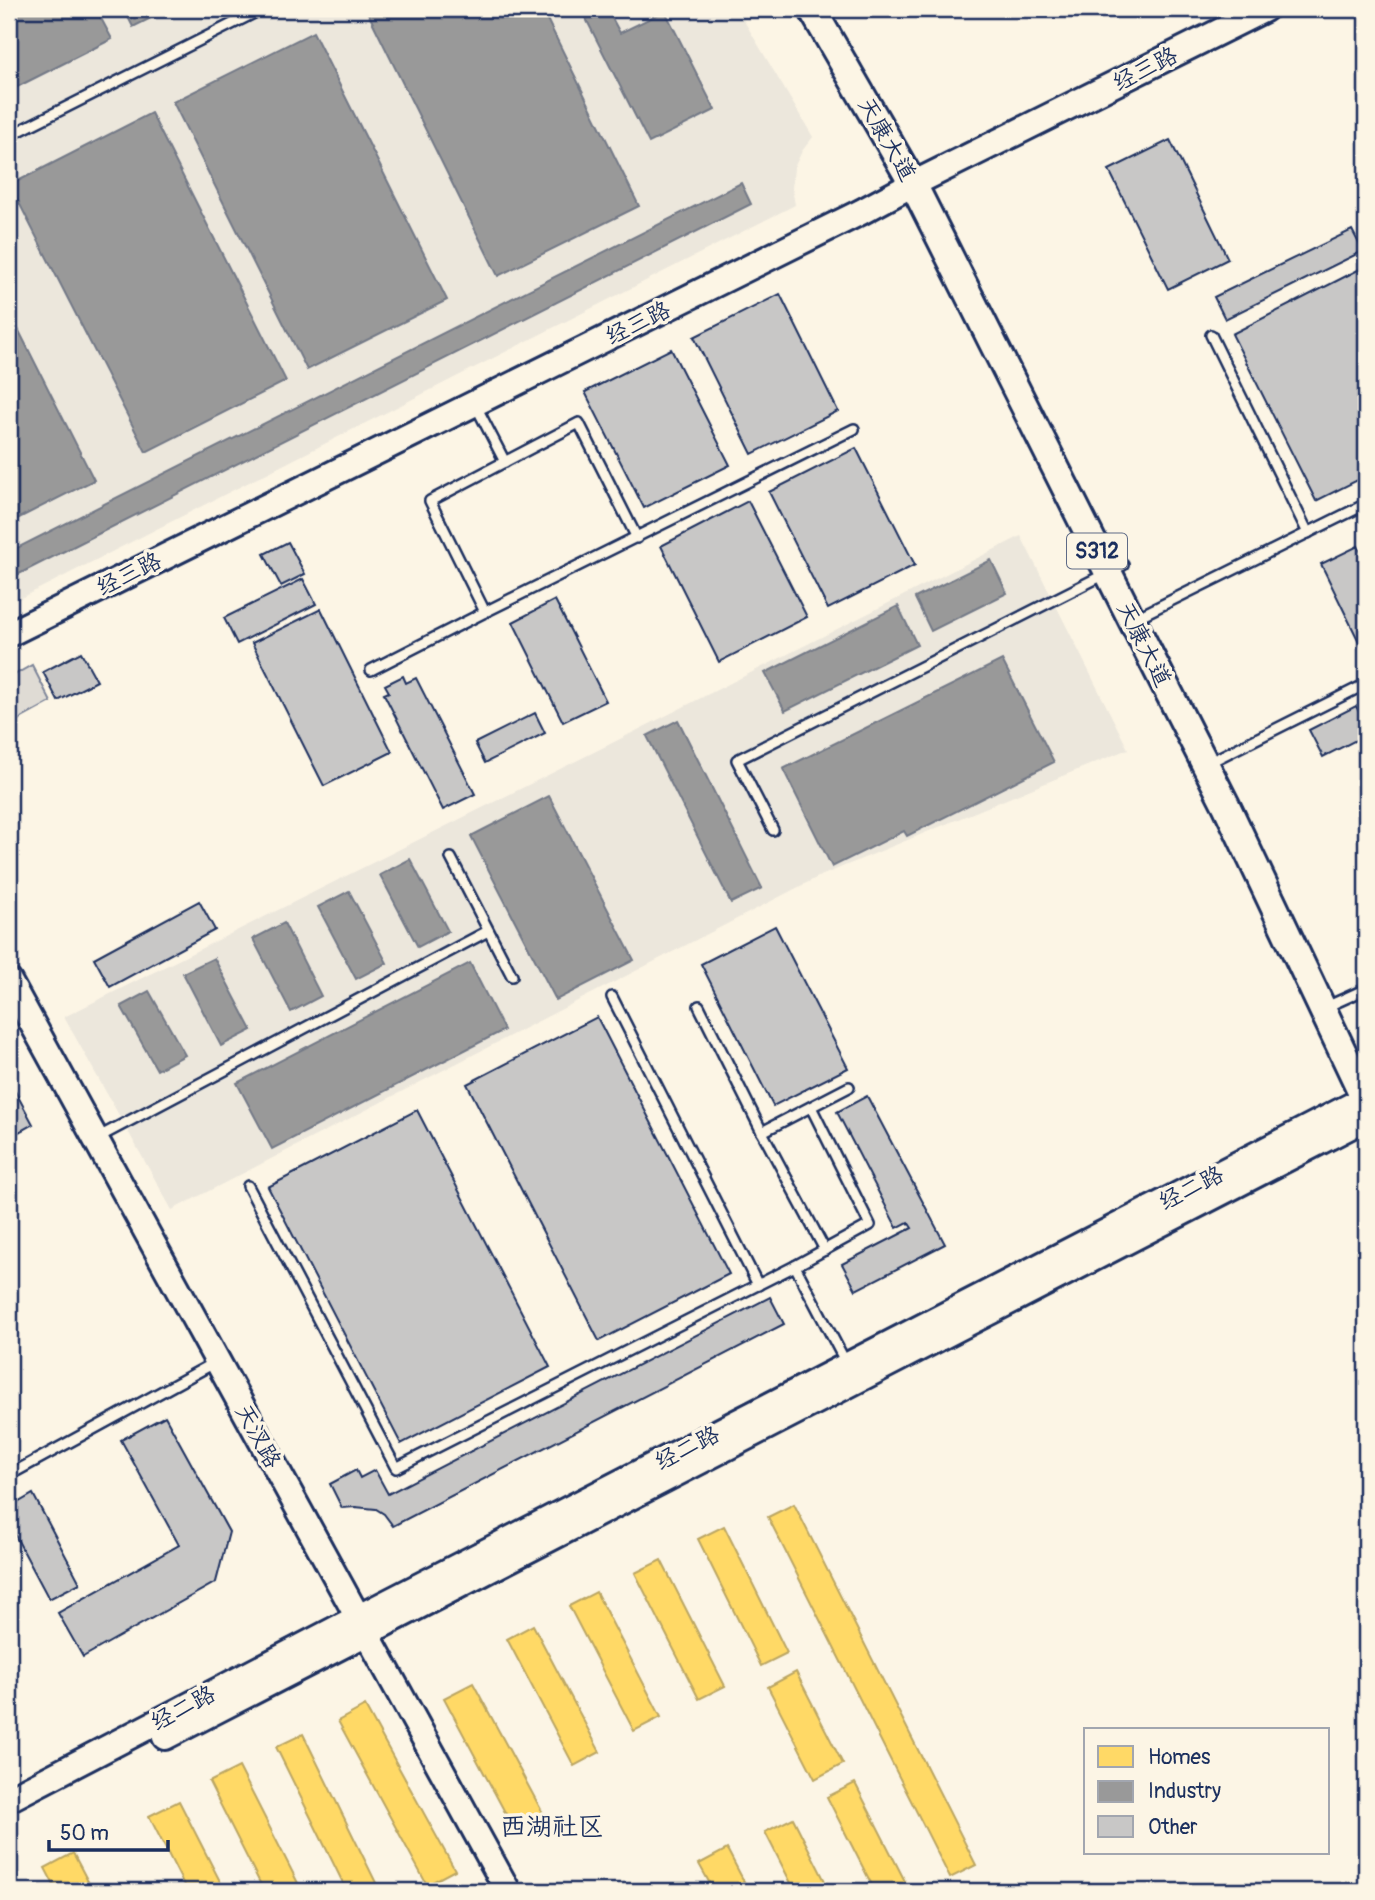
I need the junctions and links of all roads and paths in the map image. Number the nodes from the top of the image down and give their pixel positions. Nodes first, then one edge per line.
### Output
1 (262, 9) edge
2 (812, 9) edge
3 (832, 9) edge
4 (1265, 9) edge
5 (9, 136) edge
6 (921, 180) junction
7 (1212, 335) dead end
8 (475, 404) junction
9 (854, 429) dead end
10 (505, 462) junction
11 (1366, 505) edge
12 (1308, 533) junction
13 (637, 538) junction
14 (1115, 568) junction
15 (485, 611) junction
16 (1139, 616) junction
17 (9, 634) edge
18 (371, 670) dead end
19 (1366, 684) edge
20 (1213, 760) junction
21 (773, 830) dead end
22 (451, 858) dead end
23 (488, 931) junction
24 (512, 976) dead end
25 (9, 981) edge
26 (1366, 989) edge
27 (612, 997) dead end
28 (1330, 1005) junction
29 (699, 1006) dead end
30 (1366, 1060) edge
31 (849, 1087) dead end
32 (1366, 1104) edge
33 (811, 1107) junction
34 (762, 1132) junction
35 (95, 1139) junction
36 (248, 1186) dead end
37 (825, 1251) junction
38 (795, 1266) junction
39 (758, 1285) junction
40 (216, 1361) junction
41 (852, 1373) junction
42 (9, 1475) edge
43 (361, 1625) junction
44 (9, 1799) edge
45 (9, 1818) edge
46 (508, 1891) edge

1 - 5 lane
2 - 6 main road, 天康大道 / S312
3 - 6 main road, 天康大道 / S312
4 - 6 street, 经三路
6 - 8 street, 经三路
6 - 14 main road, 天康大道 / S312
7 - 12 lane
8 - 10 lane
8 - 17 street, 经三路
9 - 13 lane
10 - 13 lane
10 - 15 lane
11 - 12 lane
12 - 16 lane
13 - 15 lane
14 - 16 main road, 天康大道 / S312
14 - 21 lane
15 - 18 lane
16 - 20 main road, 天康大道 / S312
19 - 20 lane
20 - 28 main road, 天康大道 / S312
22 - 23 lane
23 - 24 lane
23 - 35 lane
25 - 35 street, 天汊路
26 - 28 lane
27 - 39 lane
28 - 30 main road, 天康大道 / S312
28 - 32 main road, 天康大道 / S312
29 - 34 lane
31 - 33 lane
32 - 41 street, 经二路
33 - 34 lane
33 - 37 lane
34 - 37 lane
35 - 40 street, 天汊路
36 - 39 lane
37 - 38 lane
38 - 39 lane
38 - 41 lane
40 - 42 lane
40 - 43 street, 天汊路
41 - 43 street, 经二路
43 - 44 street, 经二路
43 - 45 street, 经二路
43 - 46 street, 天汊路

